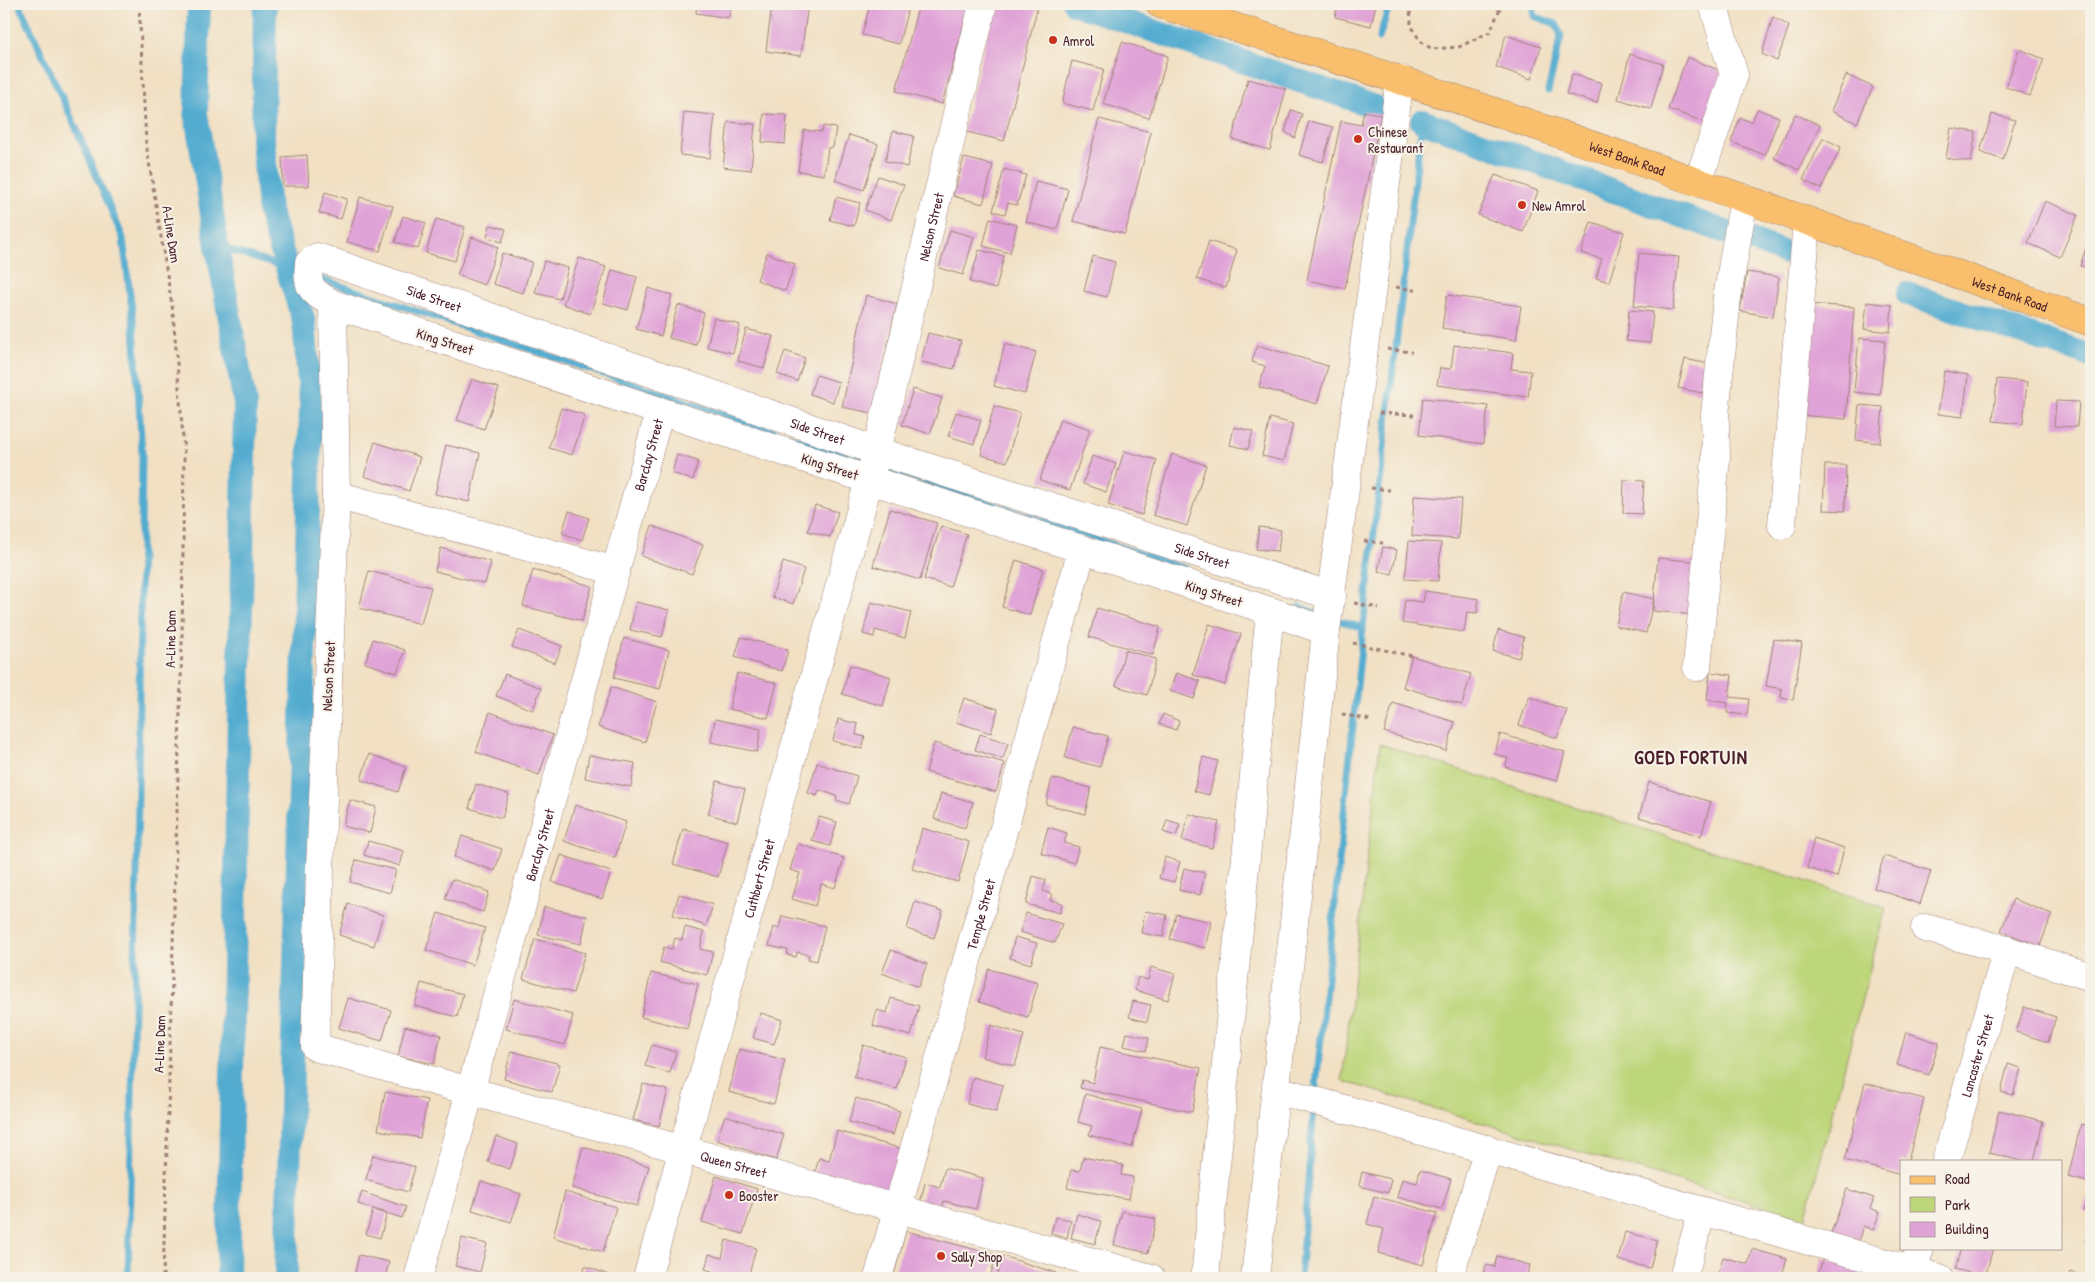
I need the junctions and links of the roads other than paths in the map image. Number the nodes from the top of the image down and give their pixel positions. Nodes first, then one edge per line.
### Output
1 (983, 4) edge
2 (1160, 4) edge
3 (1713, 4) edge
4 (1400, 79) junction
5 (1698, 182) junction
6 (1744, 198) junction
7 (1807, 221) junction
8 (308, 270) joint
9 (333, 304) junction
10 (2091, 322) edge
11 (660, 411) junction
12 (873, 465) junction
13 (336, 495) junction
14 (1782, 525) dead end
15 (1082, 550) junction
16 (616, 571) junction
17 (1343, 600) junction
18 (1270, 611) junction
19 (1326, 632) junction
20 (1697, 667) dead end
21 (1925, 928) dead end
22 (2007, 950) junction
23 (2091, 976) edge
24 (315, 1047) joint
25 (1277, 1090) junction
26 (469, 1091) junction
27 (684, 1149) junction
28 (1488, 1149) junction
29 (1946, 1160) edge
30 (898, 1208) junction
31 (1702, 1212) junction
32 (1915, 1266) edge
33 (1106, 1273) edge
34 (418, 1278) edge
35 (648, 1278) edge
36 (878, 1278) edge
37 (1151, 1278) edge
38 (1204, 1278) edge
39 (1256, 1278) edge
40 (1450, 1278) edge
41 (1683, 1278) edge
42 (1940, 1278) edge

1 - 12 street, Nelson Street
2 - 4 main road, West Bank Road
3 - 5 street
4 - 5 main road, West Bank Road
4 - 17 street
5 - 6 main road, West Bank Road
6 - 7 main road, West Bank Road
6 - 20 street
7 - 10 main road, West Bank Road
7 - 14 street
8 - 9 street, King Street
8 - 12 street, Side Street
9 - 11 street, King Street
9 - 13 street, Nelson Street
11 - 12 street, King Street
11 - 16 street, Barclay Street
12 - 15 street, King Street
12 - 17 street, Side Street
12 - 27 street, Cuthbert Street
13 - 16 street
13 - 24 street, Nelson Street
15 - 18 street, King Street
15 - 30 street, Temple Street
16 - 26 street, Barclay Street
17 - 19 street
18 - 19 street, King Street
18 - 38 street
19 - 25 street
21 - 22 street
22 - 23 street
22 - 29 street, Lancaster Street
24 - 26 street, Queen Street
25 - 28 street
25 - 39 street
26 - 27 street, Queen Street
26 - 34 street, Barclay Street
27 - 30 street, Queen Street
27 - 35 street, Cuthbert Street
28 - 31 street
28 - 40 street
30 - 33 street, Queen Street
30 - 36 street, Temple Street
31 - 32 street
31 - 41 street
32 - 42 street
33 - 37 street, Queen Street

